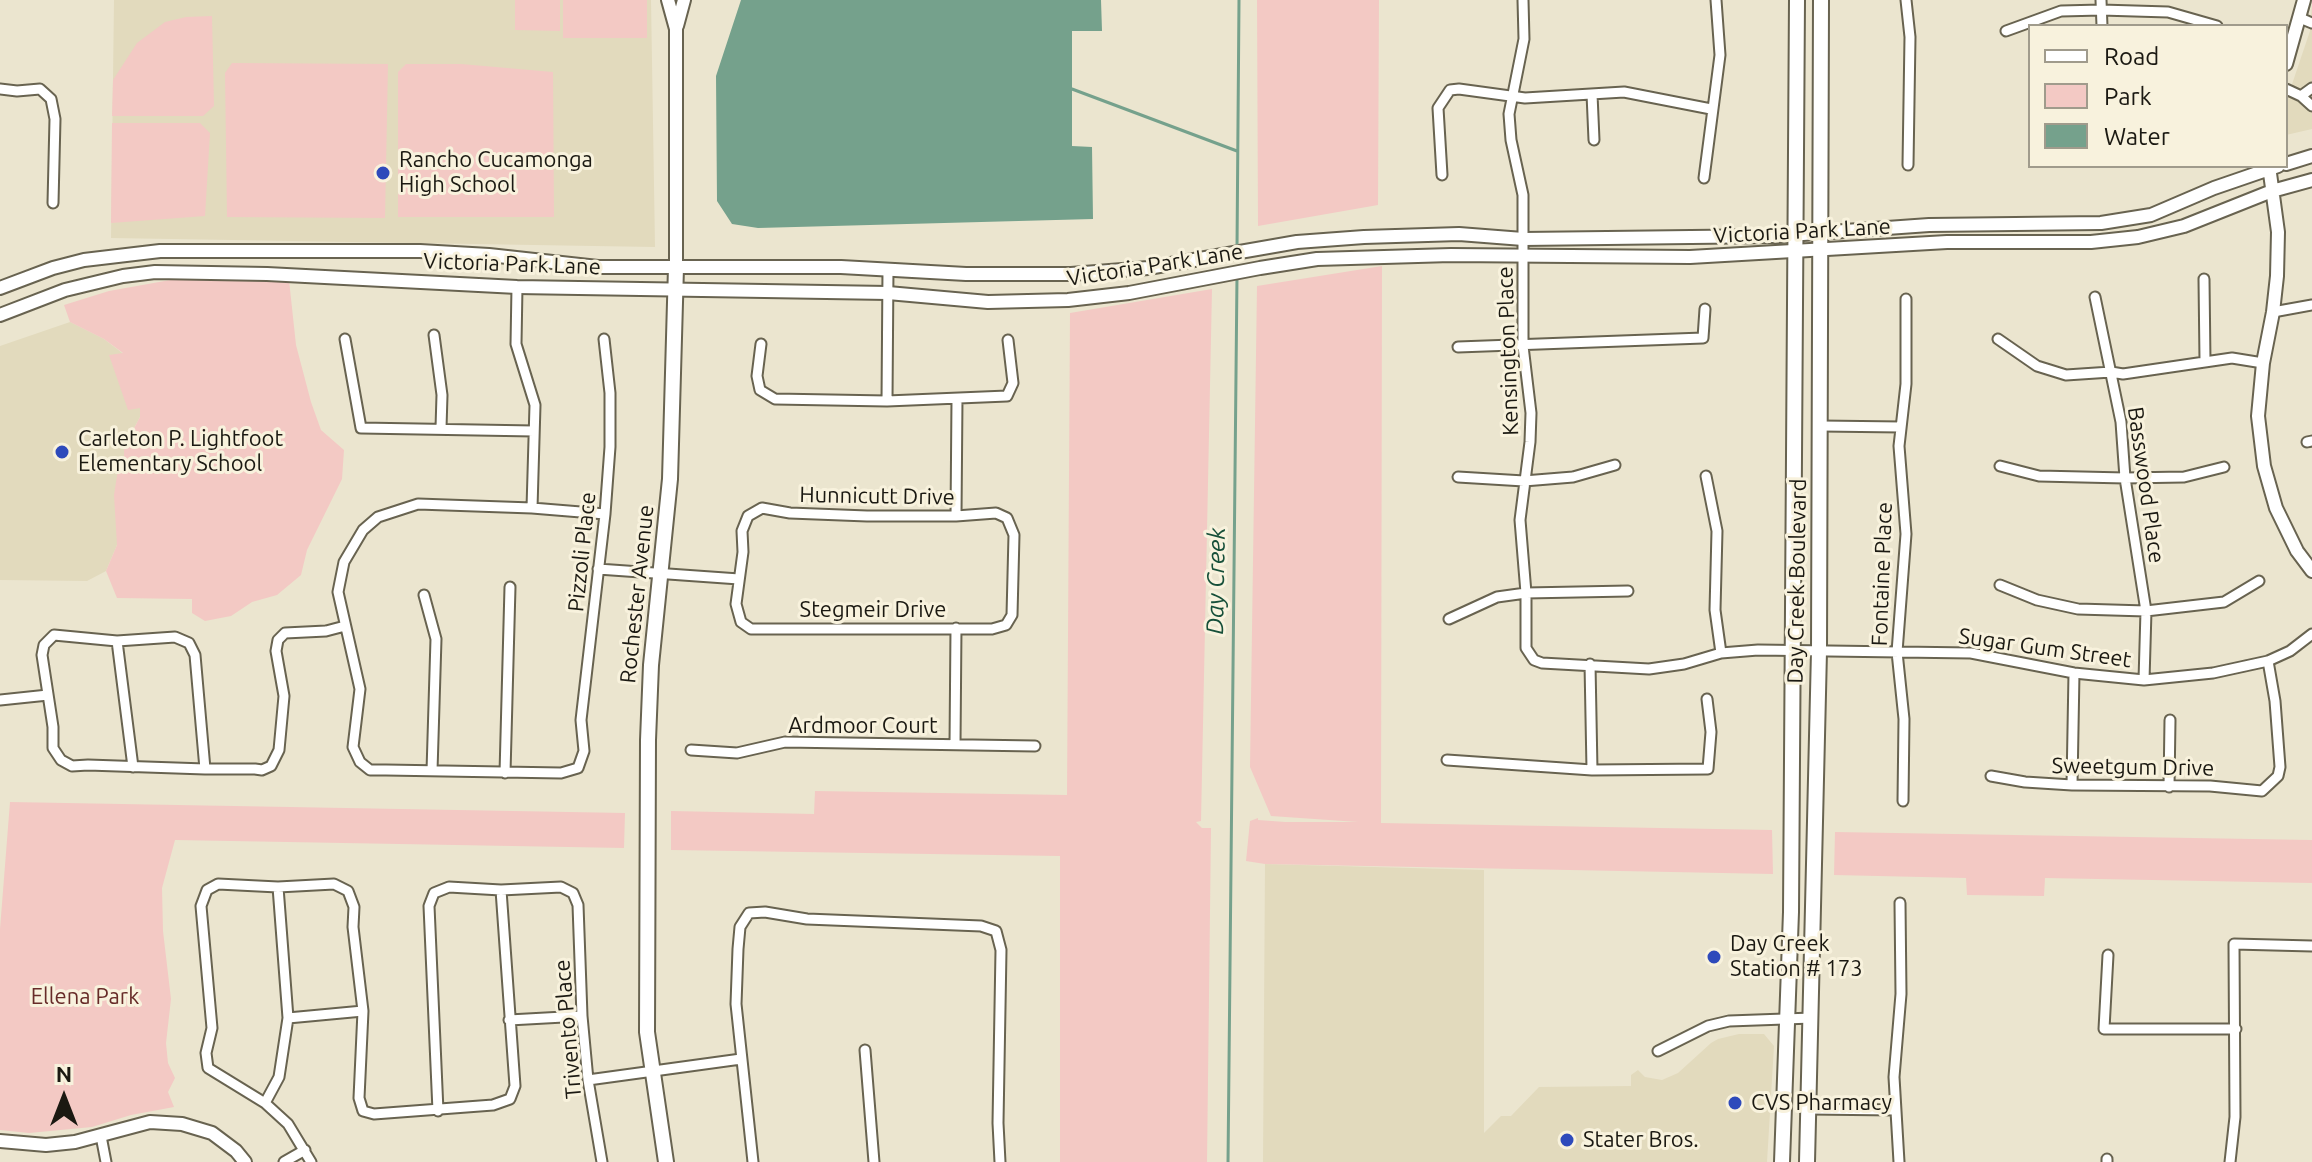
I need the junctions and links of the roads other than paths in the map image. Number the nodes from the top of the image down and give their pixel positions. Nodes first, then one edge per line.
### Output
1 (668, 0) edge
2 (684, 0) edge
3 (1523, 0) edge
4 (1716, 0) edge
5 (1797, 0) edge
6 (1821, 0) edge
7 (1906, 0) edge
8 (2304, 0) edge
9 (2101, 5) edge
10 (2306, 21) edge
11 (2210, 24) edge
12 (676, 29) junction
13 (2006, 31) dead end
14 (2289, 45) edge
15 (2312, 88) edge
16 (0, 89) edge
17 (2288, 90) edge
18 (1592, 94) junction
19 (2301, 96) junction
20 (1513, 97) junction
21 (2312, 106) edge
22 (1711, 109) junction
23 (1594, 140) dead end
24 (2312, 156) edge
25 (2288, 163) edge
26 (1908, 165) dead end
27 (2269, 168) edge
28 (2272, 168) edge
29 (1442, 175) dead end
30 (1704, 178) dead end
31 (2312, 180) edge
32 (2272, 191) junction
33 (53, 203) dead end
34 (1819, 233) junction
35 (1795, 235) junction
36 (1523, 239) junction
37 (1818, 250) junction
38 (1795, 251) junction
39 (1523, 256) junction
40 (676, 267) junction
41 (888, 269) junction
42 (2204, 279) dead end
43 (517, 287) junction
44 (0, 288) edge
45 (676, 289) junction
46 (888, 293) junction
47 (2095, 297) dead end
48 (1906, 299) dead end
49 (2312, 305) edge
50 (1705, 309) dead end
51 (2273, 312) junction
52 (0, 315) edge
53 (434, 335) dead end
54 (345, 339) dead end
55 (604, 339) dead end
56 (1998, 339) dead end
57 (1008, 340) dead end
58 (761, 344) dead end
59 (1523, 346) junction
60 (1458, 347) dead end
61 (2205, 361) junction
62 (2263, 363) junction
63 (2111, 372) junction
64 (957, 399) junction
65 (887, 401) junction
66 (1821, 426) junction
67 (1901, 427) junction
68 (441, 428) junction
69 (534, 431) junction
70 (1615, 465) dead end
71 (2000, 466) dead end
72 (2224, 467) dead end
73 (1706, 476) dead end
74 (1458, 477) dead end
75 (2125, 478) junction
76 (1524, 481) junction
77 (532, 508) junction
78 (605, 514) junction
79 (956, 516) junction
80 (598, 569) junction
81 (2312, 571) edge
82 (660, 574) junction
83 (739, 579) junction
84 (2259, 581) dead end
85 (2000, 585) dead end
86 (510, 587) dead end
87 (1628, 591) dead end
88 (1526, 593) junction
89 (424, 595) dead end
90 (2146, 611) junction
91 (1449, 619) dead end
92 (1006, 625) joint
93 (345, 626) junction
94 (956, 628) junction
95 (2312, 634) edge
96 (117, 641) junction
97 (1794, 651) junction
98 (1819, 651) junction
99 (1897, 652) junction
100 (1721, 653) junction
101 (1529, 655) joint
102 (2268, 661) junction
103 (1590, 664) junction
104 (2074, 673) junction
105 (2144, 680) junction
106 (48, 695) junction
107 (1707, 699) dead end
108 (0, 700) edge
109 (2170, 720) dead end
110 (955, 744) junction
111 (1035, 746) dead end
112 (691, 750) dead end
113 (1447, 760) dead end
114 (133, 767) junction
115 (205, 769) junction
116 (1592, 770) junction
117 (432, 771) junction
118 (505, 773) junction
119 (1991, 776) dead end
120 (2072, 785) junction
121 (2169, 787) junction
122 (1903, 801) dead end
123 (278, 887) junction
124 (501, 890) junction
125 (1900, 903) dead end
126 (2312, 946) edge
127 (2108, 955) dead end
128 (363, 1011) junction
129 (582, 1016) junction
130 (288, 1018) junction
131 (1789, 1018) junction
132 (1812, 1018) junction
133 (509, 1020) junction
134 (2236, 1029) junction
135 (865, 1050) dead end
136 (1658, 1051) dead end
137 (741, 1059) junction
138 (652, 1070) junction
139 (588, 1080) junction
140 (265, 1103) junction
141 (1809, 1109) junction
142 (1895, 1110) junction
143 (438, 1111) junction
144 (101, 1136) junction
145 (0, 1141) edge
146 (305, 1150) junction
147 (106, 1162) edge
148 (245, 1162) edge
149 (284, 1162) edge
150 (311, 1162) edge
151 (602, 1162) edge
152 (666, 1162) edge
153 (753, 1162) edge
154 (874, 1162) edge
155 (1000, 1162) edge
156 (1782, 1162) edge
157 (1807, 1162) edge
158 (1899, 1162) edge
159 (2230, 1162) edge

1 - 12 street, Rochester Avenue
2 - 12 street, Rochester Avenue
3 - 20 street, Kensington Place
4 - 22 street
5 - 35 main road, Day Creek Boulevard
6 - 34 main road, Day Creek Boulevard
7 - 26 street
8 - 10 street
9 - 11 street
9 - 13 street
10 - 14 street
12 - 40 street, Rochester Avenue
15 - 19 street
16 - 33 street
17 - 19 street
18 - 20 street
18 - 22 street
18 - 23 street
19 - 21 street
20 - 29 street
20 - 36 street, Kensington Place
22 - 30 street
24 - 25 street
27 - 34 street, Victoria Park Lane
28 - 32 street
31 - 32 street, Victoria Park Lane
32 - 37 street, Victoria Park Lane
32 - 51 street
34 - 35 street, Victoria Park Lane
34 - 37 main road, Day Creek Boulevard
35 - 36 street, Victoria Park Lane
35 - 38 main road, Day Creek Boulevard
36 - 39 street, Kensington Place
36 - 41 street, Victoria Park Lane
37 - 38 street, Victoria Park Lane
37 - 66 main road, Day Creek Boulevard
38 - 39 street, Victoria Park Lane
38 - 97 main road, Day Creek Boulevard
39 - 46 street, Victoria Park Lane
39 - 59 street, Kensington Place
40 - 41 street, Victoria Park Lane
40 - 44 street, Victoria Park Lane
40 - 45 main road, Rochester Avenue
41 - 46 street
42 - 61 street
43 - 45 street, Victoria Park Lane
43 - 52 street, Victoria Park Lane
43 - 69 street
45 - 46 street, Victoria Park Lane
45 - 82 main road, Rochester Avenue
46 - 65 street
47 - 63 street, Basswood Place
48 - 67 street, Fontaine Place
49 - 51 street
50 - 59 street
51 - 62 street
53 - 68 street
54 - 68 street
55 - 78 street, Pizzoli Place
56 - 63 street
57 - 64 street
58 - 65 street
59 - 60 street
59 - 76 street, Kensington Place
61 - 62 street
61 - 63 street
62 - 81 street
63 - 75 street, Basswood Place
64 - 65 street
64 - 79 street
66 - 67 street
66 - 98 main road, Day Creek Boulevard
67 - 99 street, Fontaine Place
68 - 69 street
69 - 77 street
70 - 76 street
71 - 75 street
72 - 75 street
73 - 100 street
74 - 76 street
75 - 90 street, Basswood Place
76 - 88 street, Kensington Place
77 - 78 street
77 - 93 street
78 - 80 street, Pizzoli Place
79 - 83 street, Hunnicutt Drive
79 - 92 street, Hunnicutt Drive
80 - 82 street
80 - 118 street, Pizzoli Place
82 - 83 street
82 - 138 main road, Rochester Avenue
83 - 94 street, Stegmeir Drive
84 - 90 street
85 - 90 street
86 - 118 street
87 - 88 street
88 - 91 street
88 - 101 street, Kensington Place
89 - 117 street
90 - 105 street, Basswood Place
92 - 94 street, Stegmeir Drive
93 - 115 street
93 - 117 street
94 - 110 street
95 - 102 street, Sugar Gum Street
96 - 106 street
96 - 114 street
96 - 115 street
97 - 98 street, Sugar Gum Street
97 - 100 street, Sugar Gum Street
97 - 131 main road, Day Creek Boulevard
98 - 99 street, Sugar Gum Street
98 - 132 main road, Day Creek Boulevard
99 - 104 street, Sugar Gum Street
99 - 122 street, Fontaine Place
100 - 103 street, Sugar Gum Street
101 - 103 street, Sugar Gum Street
102 - 105 street, Sugar Gum Street
102 - 121 street, Sweetgum Drive
103 - 116 street
104 - 105 street, Sugar Gum Street
104 - 120 street
106 - 108 street
106 - 114 street
107 - 116 street
109 - 121 street
110 - 111 street, Ardmoor Court
110 - 112 street, Ardmoor Court
113 - 116 street
114 - 115 street
117 - 118 street
119 - 120 street, Sweetgum Drive
120 - 121 street, Sweetgum Drive
123 - 128 street
123 - 130 street
123 - 140 street
124 - 129 street, Trivento Place
124 - 133 street
124 - 143 street
125 - 142 street
126 - 134 street
127 - 134 street
128 - 130 street
128 - 143 street
129 - 133 street
129 - 139 street, Trivento Place
130 - 140 street
131 - 132 street
131 - 136 street
131 - 156 main road, Day Creek Boulevard
132 - 141 main road, Day Creek Boulevard
133 - 143 street
134 - 159 street
135 - 154 street
137 - 138 street
137 - 153 street
137 - 155 street
138 - 139 street
138 - 152 main road, Rochester Avenue
139 - 151 street, Trivento Place
140 - 146 street
141 - 142 street
141 - 157 main road, Day Creek Boulevard
142 - 158 street
144 - 145 street
144 - 147 street
144 - 148 street
146 - 149 street
146 - 150 street

